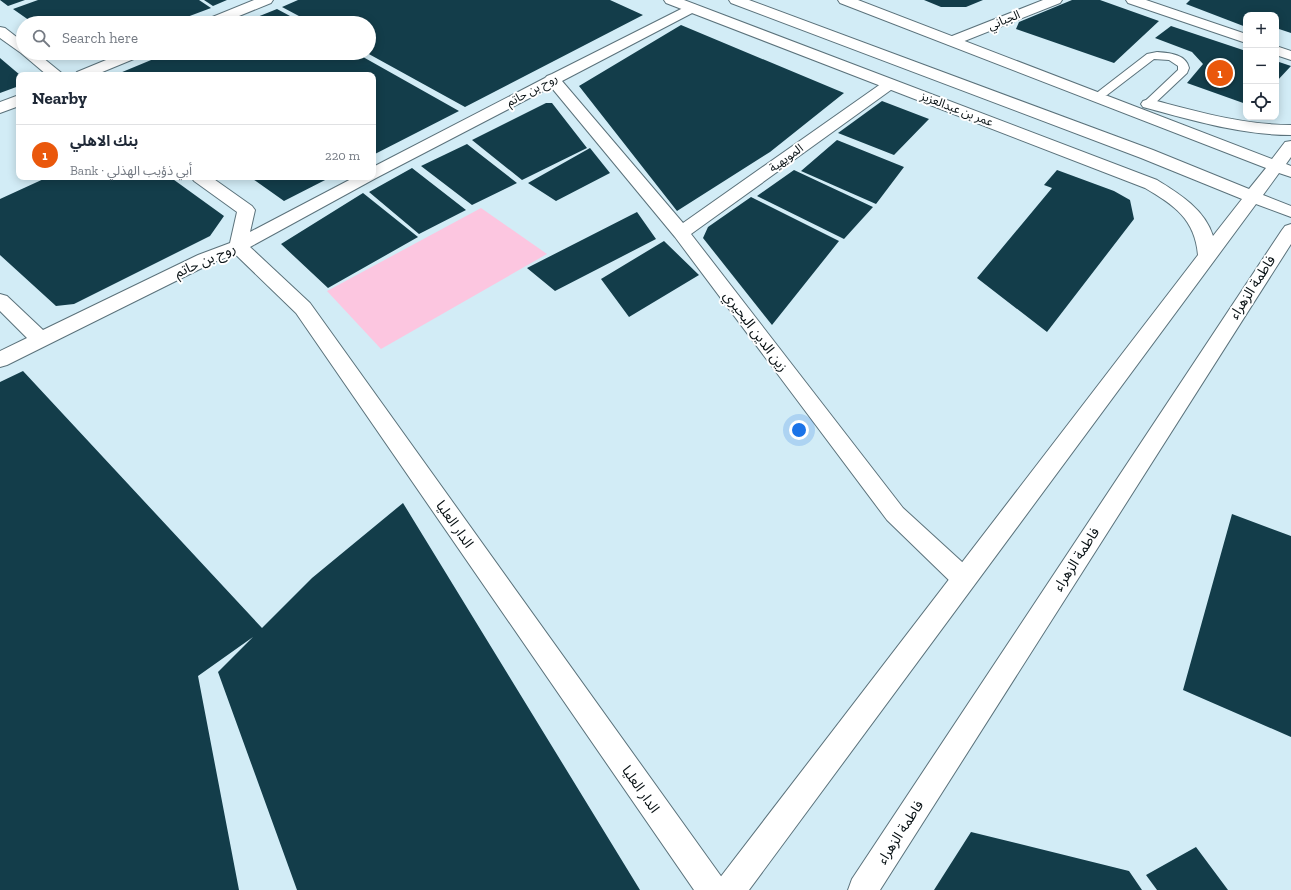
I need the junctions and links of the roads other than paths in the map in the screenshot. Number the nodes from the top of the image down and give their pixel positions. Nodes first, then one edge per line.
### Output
1 (266, 0) edge
2 (671, 0) edge
3 (736, 0) edge
4 (1055, 0) edge
5 (1132, 0) edge
6 (848, 1) edge
7 (691, 8) junction
8 (227, 16) edge
9 (0, 31) edge
10 (1243, 38) edge
11 (952, 41) junction
12 (16, 44) edge
13 (1279, 51) edge
14 (1291, 56) edge
15 (37, 60) edge
16 (119, 60) edge
17 (52, 72) edge
18 (89, 72) edge
19 (552, 79) junction
20 (1063, 83) junction
21 (890, 84) junction
22 (1104, 93) junction
23 (16, 101) edge
24 (1148, 104) junction
25 (0, 108) edge
26 (1291, 130) edge
27 (1291, 146) edge
28 (1283, 169) edge
29 (376, 172) edge
30 (204, 180) edge
31 (362, 180) edge
32 (1253, 196) junction
33 (1291, 212) edge
34 (1291, 230) edge
35 (682, 233) junction
36 (238, 246) junction
37 (1283, 252) edge
38 (1208, 258) junction
39 (0, 300) edge
40 (40, 339) junction
41 (0, 360) edge
42 (964, 579) junction
43 (712, 890) edge
44 (730, 890) edge
45 (863, 890) edge

1 - 8 street
2 - 7 street, عمر بن عبدالعزيز
3 - 32 street, عمر بن عبدالعزيز
4 - 11 street, الجباني
5 - 10 street
6 - 11 street
7 - 19 street, روح بن حاتم
7 - 21 street, عمر بن عبدالعزيز
9 - 12 street
11 - 20 street
13 - 14 street
15 - 17 street
16 - 18 street
19 - 29 street, روح بن حاتم
19 - 35 street, زين الدين البحيري
20 - 22 street
20 - 28 street
21 - 35 street, المويهية
21 - 38 street, عمر بن عبدالعزيز
22 - 24 street
22 - 24 lane
23 - 25 street
24 - 26 street
27 - 28 street
28 - 32 street
30 - 36 street
31 - 36 street, روح بن حاتم
32 - 33 street, عمر بن عبدالعزيز
32 - 38 street
34 - 37 street, فاطمة الزهراء
35 - 42 street, زين الدين البحيري
36 - 40 street, روح بن حاتم
36 - 43 street, الدار العليا
37 - 45 street, فاطمة الزهراء
38 - 42 street
39 - 40 street
40 - 41 street, روح بن حاتم
42 - 44 street

